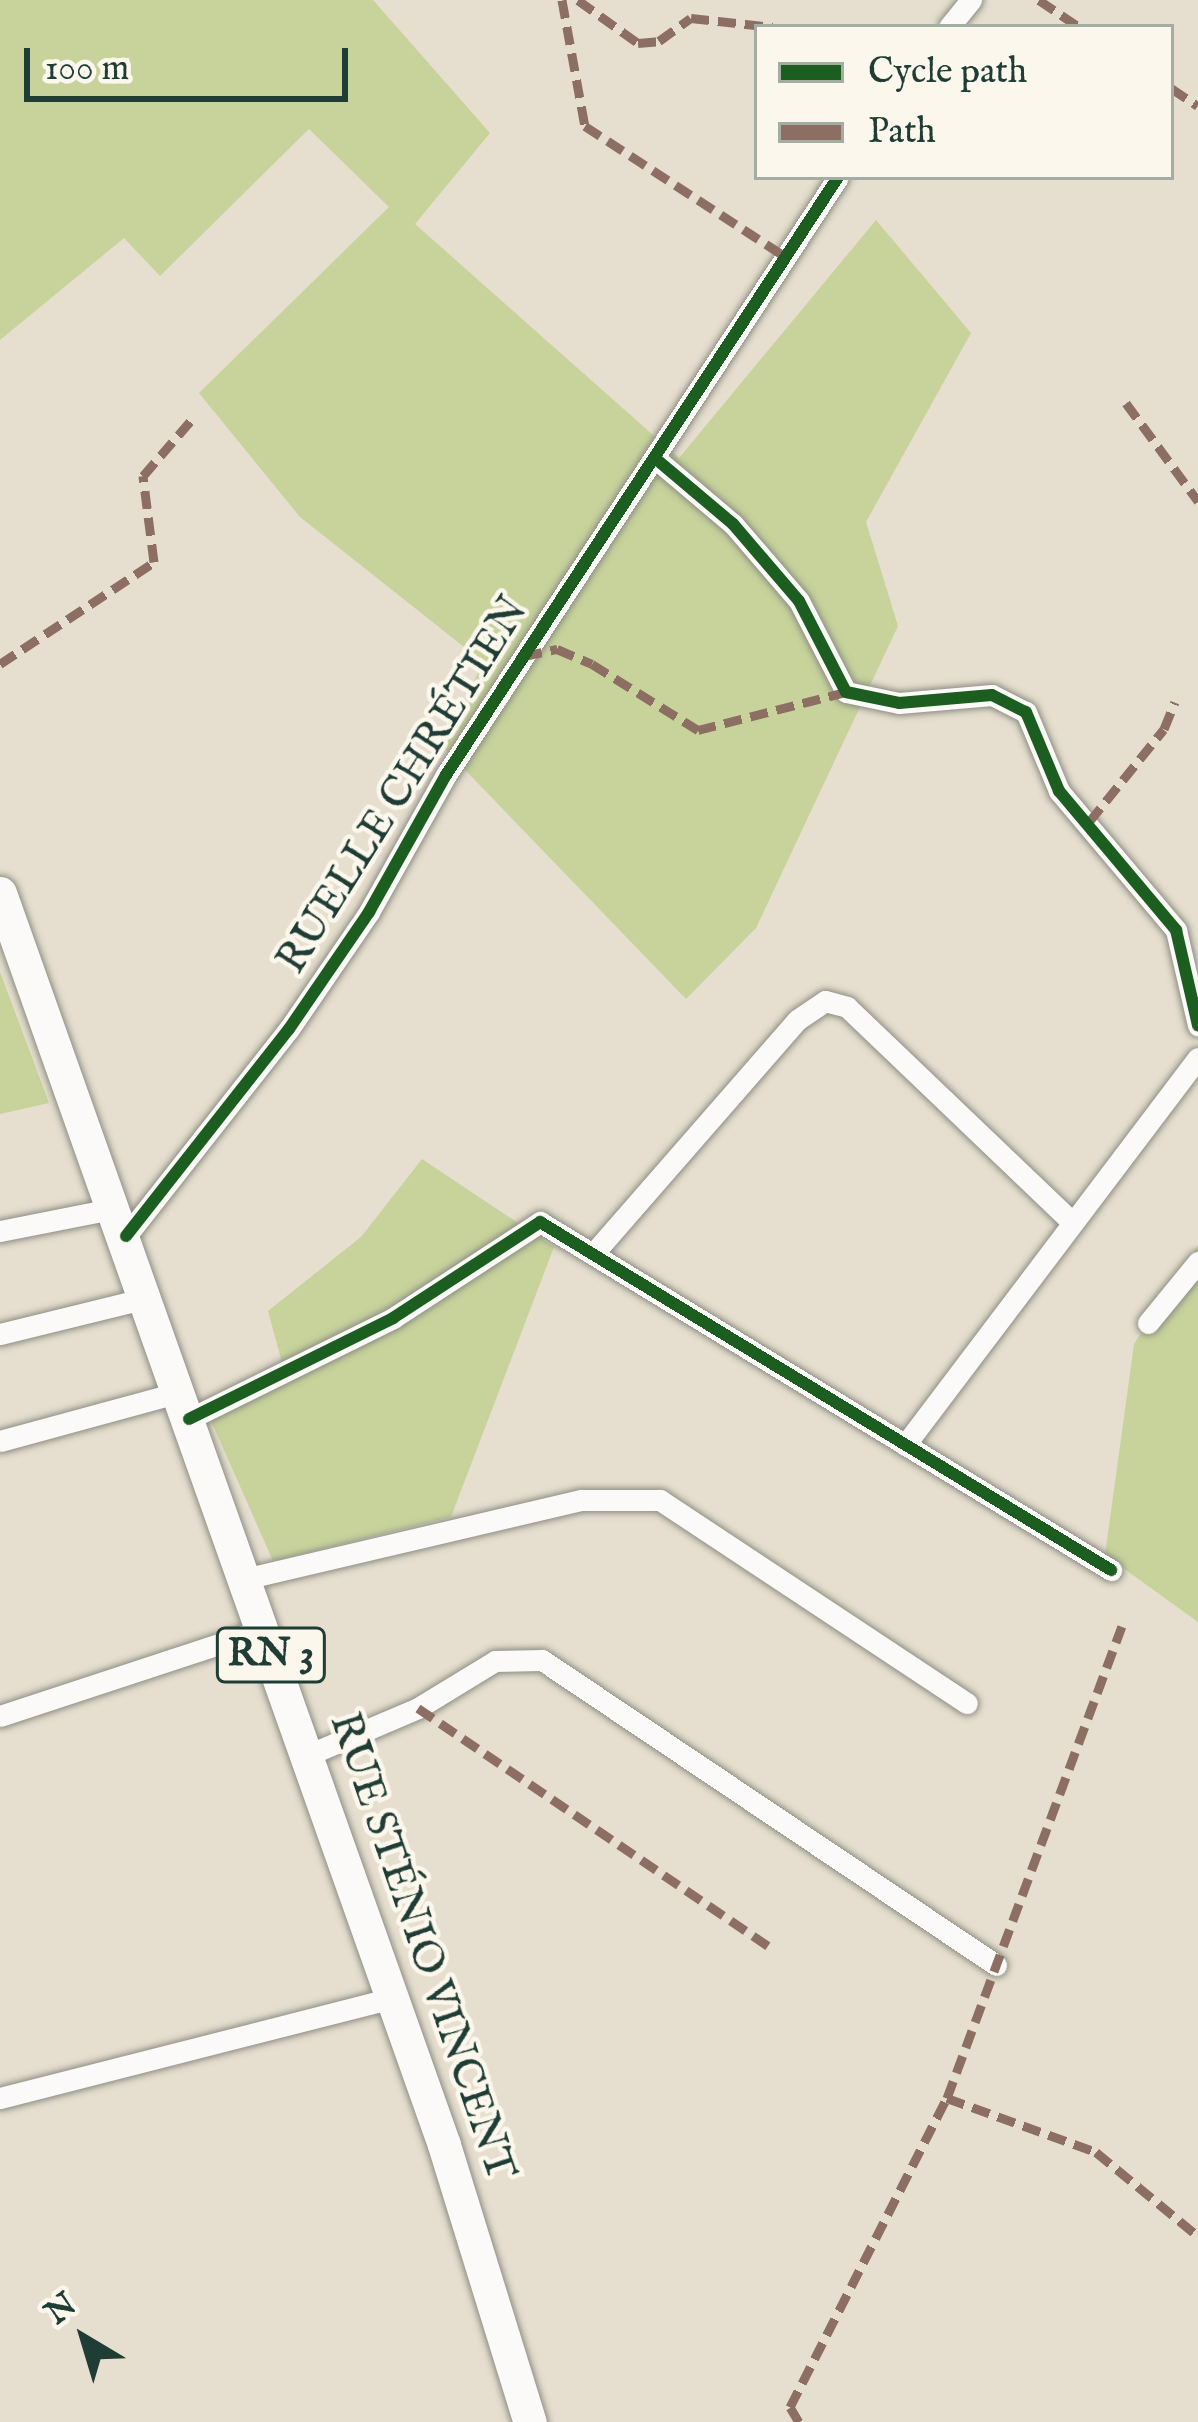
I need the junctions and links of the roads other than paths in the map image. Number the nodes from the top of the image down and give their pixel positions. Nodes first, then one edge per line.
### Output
1 (971, 0) edge
2 (951, 24) edge
3 (836, 180) edge
4 (656, 459) junction
5 (0, 893) edge
6 (1191, 950) edge
7 (1198, 1025) edge
8 (1198, 1058) edge
9 (1070, 1220) junction
10 (121, 1222) junction
11 (0, 1231) edge
12 (592, 1254) junction
13 (1198, 1262) edge
14 (147, 1298) junction
15 (1148, 1323) dead end
16 (0, 1334) edge
17 (185, 1406) junction
18 (0, 1441) edge
19 (905, 1444) junction
20 (1111, 1570) dead end
21 (244, 1579) junction
22 (262, 1630) junction
23 (967, 1703) dead end
24 (0, 1716) edge
25 (308, 1756) junction
26 (996, 1965) dead end
27 (393, 1998) junction
28 (0, 2098) edge
29 (530, 2422) edge

1 - 2 street
3 - 4 street, RUELLE CHRÉTIEN
4 - 6 street
4 - 10 street, RUELLE CHRÉTIEN
5 - 10 main road, RUE STÉNIO VINCENT / RN 3
6 - 7 street
8 - 9 street
9 - 12 street
9 - 19 street
10 - 11 street
10 - 14 main road, RUE STÉNIO VINCENT / RN 3
12 - 17 street
12 - 19 street
13 - 15 street
14 - 16 street
14 - 17 main road, RUE STÉNIO VINCENT / RN 3
17 - 18 street
17 - 21 main road, RUE STÉNIO VINCENT / RN 3
19 - 20 street
21 - 22 main road, RUE STÉNIO VINCENT / RN 3
21 - 23 street
22 - 24 street
22 - 25 main road, RUE STÉNIO VINCENT / RN 3
25 - 26 street
25 - 27 main road, RUE STÉNIO VINCENT / RN 3
27 - 28 street
27 - 29 main road, RUE STÉNIO VINCENT / RN 3

